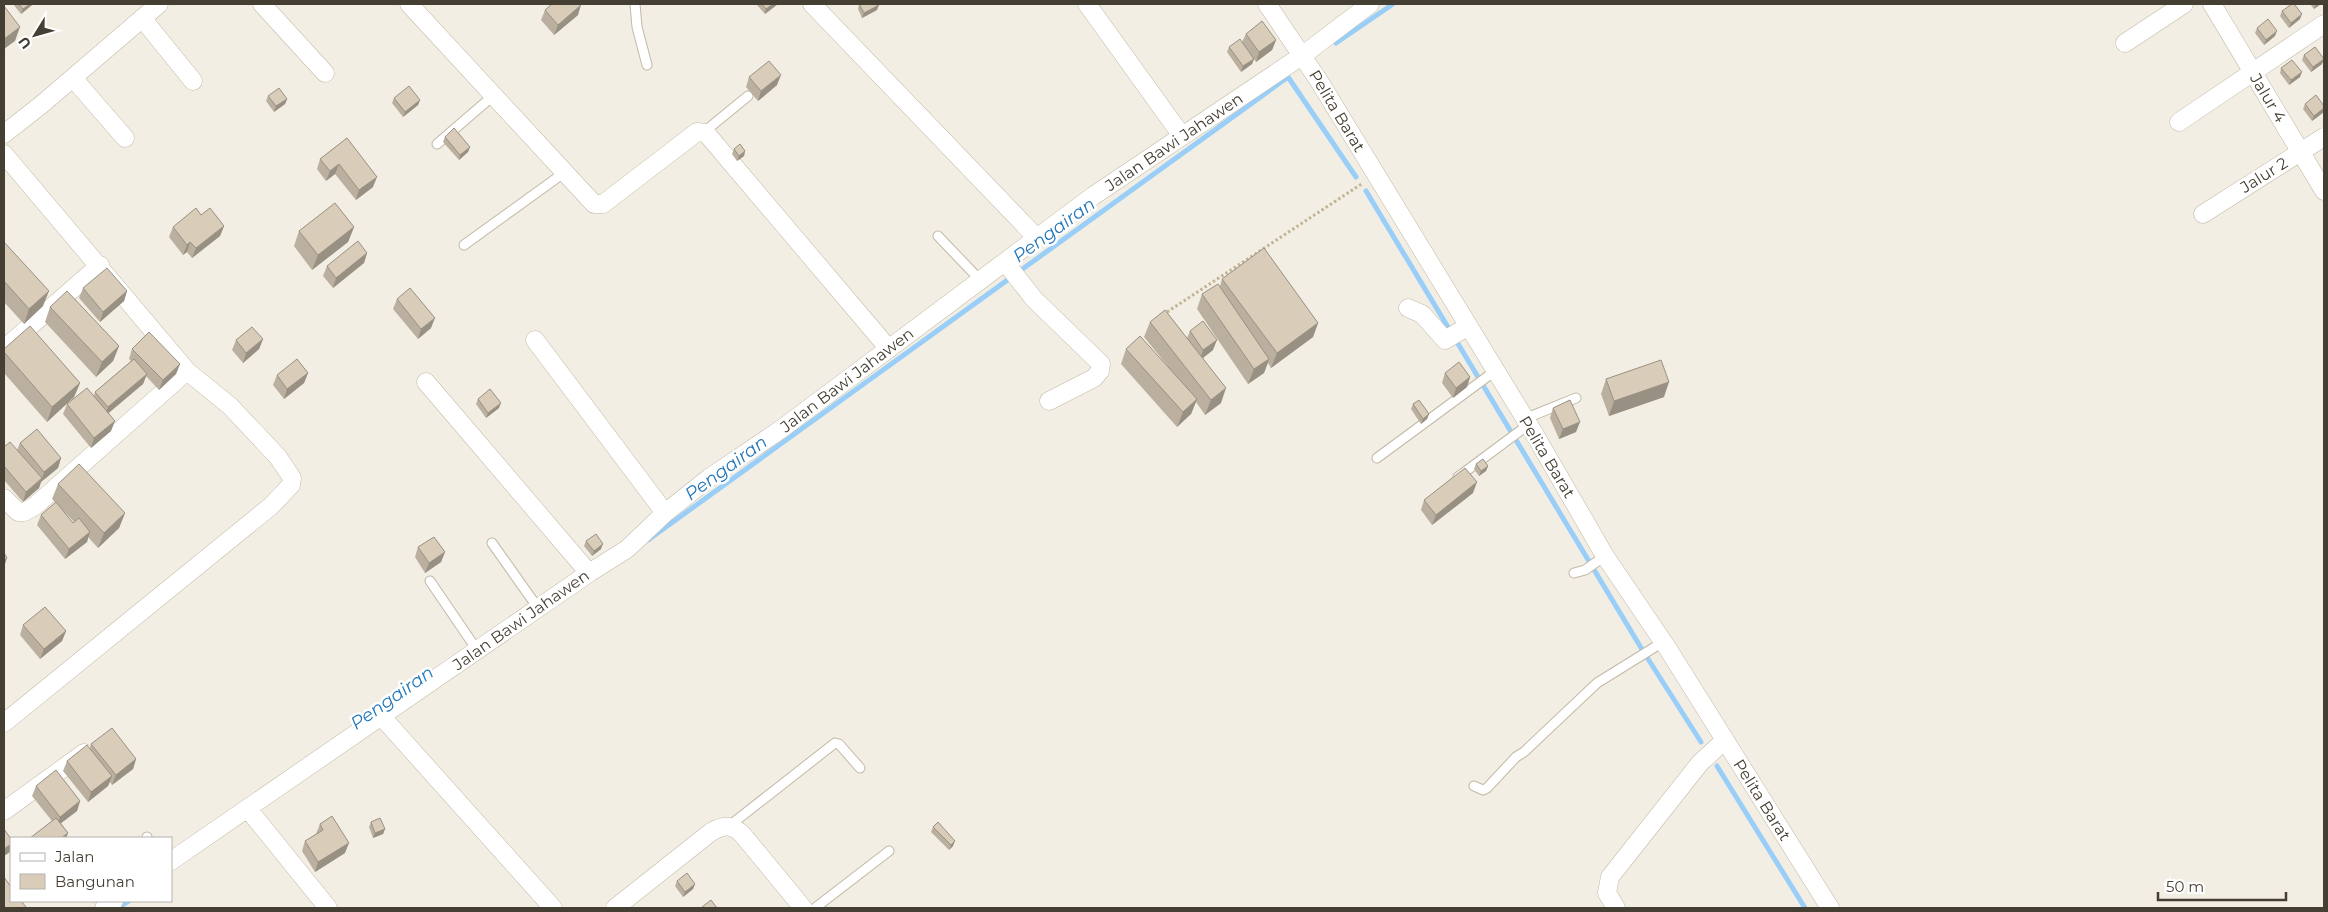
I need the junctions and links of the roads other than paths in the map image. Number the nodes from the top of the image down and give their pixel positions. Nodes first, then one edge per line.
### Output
1 (159, 4) edge
2 (262, 4) edge
3 (409, 4) edge
4 (635, 4) edge
5 (812, 4) edge
6 (1087, 4) edge
7 (1268, 4) edge
8 (1370, 4) edge
9 (2184, 4) edge
10 (2212, 4) edge
11 (142, 18) junction
12 (2324, 24) edge
13 (2125, 42) dead end
14 (1303, 54) junction
15 (647, 65) dead end
16 (2253, 72) junction
17 (325, 73) dead end
18 (73, 78) junction
19 (193, 82) dead end
20 (494, 95) junction
21 (748, 96) dead end
22 (2179, 122) dead end
23 (704, 132) junction
24 (4, 134) edge
25 (1182, 136) junction
26 (2324, 137) edge
27 (125, 138) dead end
28 (437, 144) dead end
29 (2300, 152) junction
30 (4, 154) edge
31 (565, 172) junction
32 (2324, 191) edge
33 (2203, 214) dead end
34 (938, 236) dead end
35 (1038, 238) junction
36 (464, 245) dead end
37 (1006, 262) junction
38 (100, 265) junction
39 (981, 281) junction
40 (1408, 308) dead end
41 (1467, 327) junction
42 (536, 340) dead end
43 (4, 349) edge
44 (889, 349) junction
45 (187, 371) junction
46 (1495, 371) junction
47 (426, 382) dead end
48 (1576, 398) dead end
49 (1049, 401) dead end
50 (1526, 422) junction
51 (1377, 458) dead end
52 (1447, 485) edge
53 (4, 498) edge
54 (665, 513) junction
55 (492, 543) dead end
56 (1605, 556) junction
57 (589, 572) junction
58 (1574, 573) dead end
59 (430, 581) dead end
60 (538, 608) junction
61 (1663, 642) junction
62 (478, 650) junction
63 (382, 717) junction
64 (4, 723) edge
65 (1725, 740) junction
66 (96, 744) edge
67 (860, 768) dead end
68 (1474, 786) dead end
69 (248, 809) junction
70 (4, 811) edge
71 (729, 826) junction
72 (889, 851) dead end
73 (172, 860) edge
74 (328, 908) edge
75 (553, 908) edge
76 (615, 908) edge
77 (803, 908) edge
78 (815, 908) edge
79 (1616, 908) edge
80 (1830, 908) edge

1 - 11 street
2 - 17 street
3 - 20 street
4 - 15 lane
5 - 35 street
6 - 25 street
7 - 14 street, Pelita Barat
8 - 14 street, Jalan Bawi Jahawen
9 - 13 street
10 - 16 street, Jalur 4
11 - 18 street
11 - 19 street
12 - 16 street
14 - 25 street, Jalan Bawi Jahawen
14 - 41 street, Pelita Barat
16 - 22 street
16 - 29 street, Jalur 4
18 - 24 street
18 - 27 street
20 - 28 lane
20 - 31 street
21 - 23 lane
23 - 31 street
23 - 44 street
25 - 35 street, Jalan Bawi Jahawen
26 - 29 street, Jalur 2
29 - 32 street, Jalur 4
29 - 33 street, Jalur 2
30 - 38 street
31 - 36 lane
34 - 39 lane
35 - 37 street, Jalan Bawi Jahawen
37 - 39 street, Jalan Bawi Jahawen
37 - 49 street
38 - 43 street
38 - 45 street
39 - 44 street, Jalan Bawi Jahawen
40 - 41 street
41 - 46 street, Pelita Barat
42 - 54 street
44 - 54 street, Jalan Bawi Jahawen
45 - 53 street
45 - 64 street
46 - 50 street, Pelita Barat
46 - 51 lane
47 - 57 street
48 - 50 lane
50 - 52 lane
50 - 56 street, Pelita Barat
54 - 57 street, Jalan Bawi Jahawen
55 - 60 lane
56 - 58 lane
56 - 61 street, Pelita Barat
57 - 60 street, Jalan Bawi Jahawen
59 - 62 lane
60 - 62 street, Jalan Bawi Jahawen
61 - 65 street, Pelita Barat
61 - 68 lane
62 - 63 street, Jalan Bawi Jahawen
63 - 69 street, Jalan Bawi Jahawen
63 - 75 street
65 - 79 street
65 - 80 street, Pelita Barat
66 - 70 street
67 - 71 lane
69 - 73 street, Jalan Bawi Jahawen
69 - 74 street
71 - 76 street
71 - 77 street
72 - 78 lane

